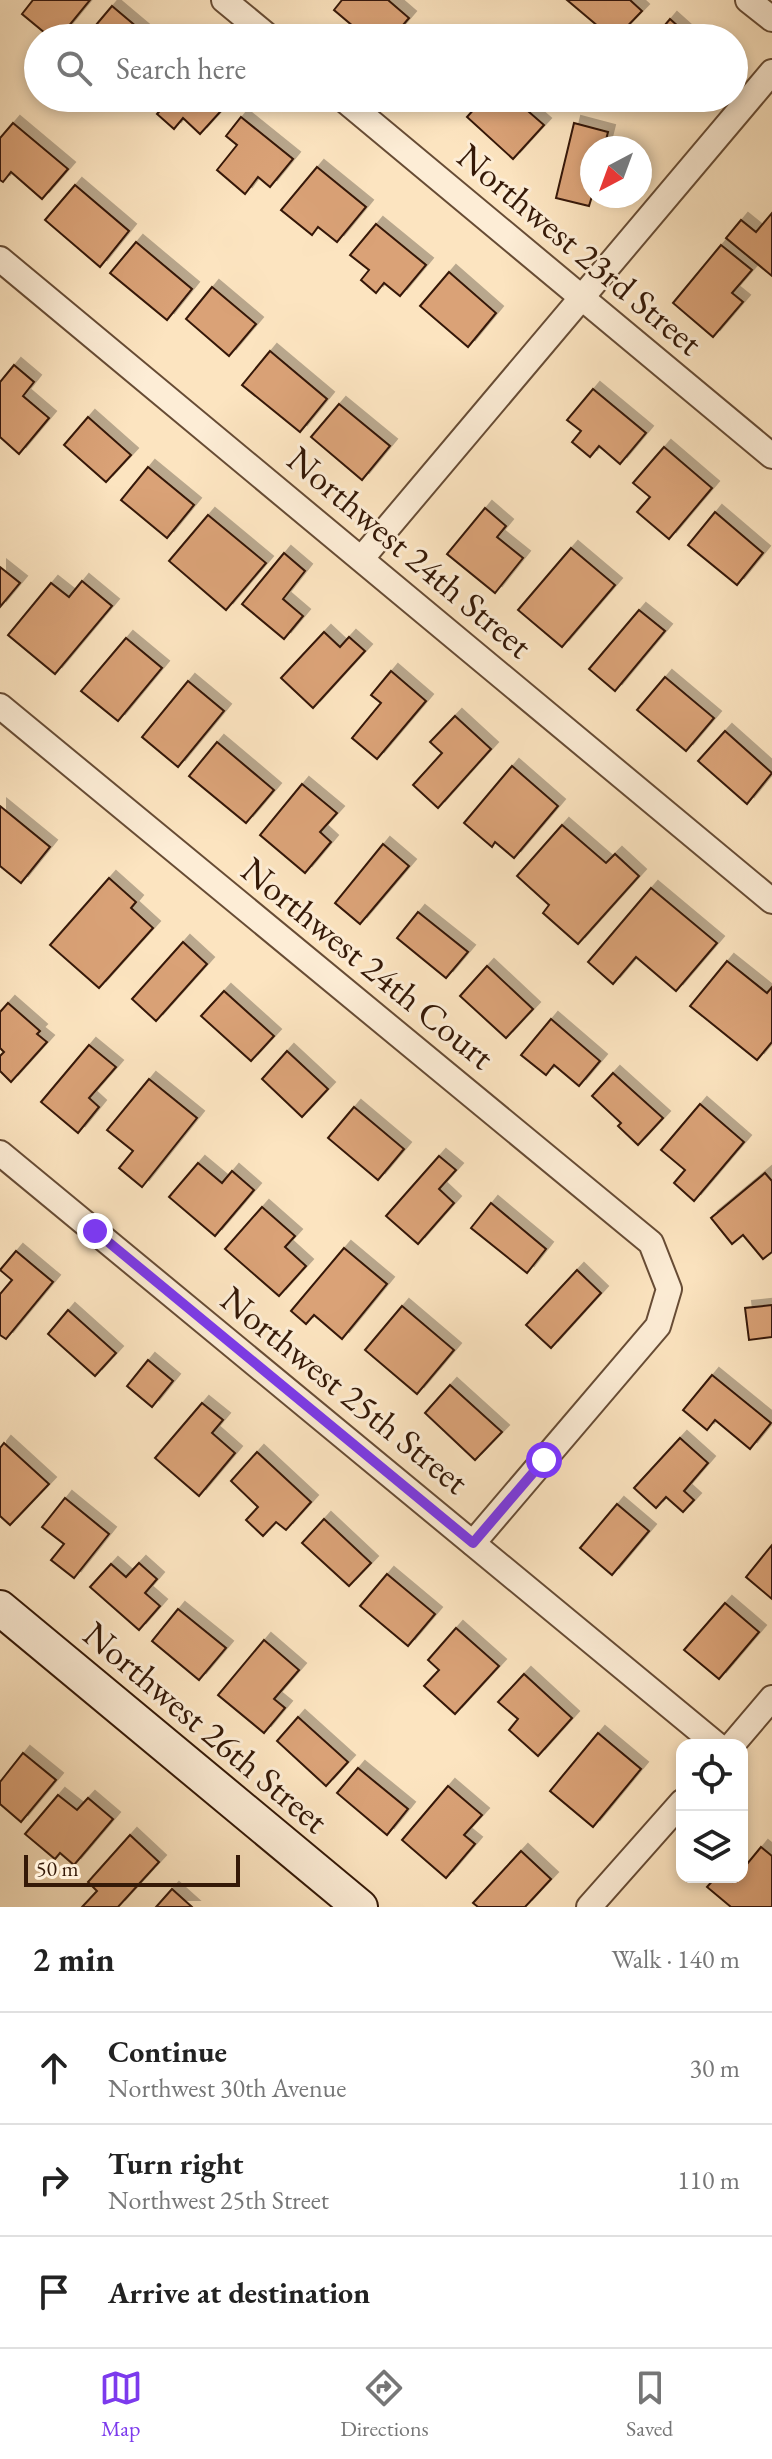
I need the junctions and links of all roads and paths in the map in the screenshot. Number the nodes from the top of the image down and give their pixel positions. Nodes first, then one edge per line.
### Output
1 (224, 0) edge
2 (748, 0) edge
3 (772, 19) edge
4 (253, 24) edge
5 (772, 72) edge
6 (748, 101) edge
7 (359, 112) edge
8 (738, 112) edge
9 (4, 271) edge
10 (582, 298) junction
11 (772, 456) edge
12 (362, 558) junction
13 (0, 706) edge
14 (772, 901) edge
15 (0, 1153) edge
16 (473, 1543) junction
17 (0, 1608) edge
18 (772, 1698) edge
19 (710, 1739) edge
20 (737, 1739) edge
21 (676, 1809) edge
22 (360, 1907) edge
23 (589, 1907) edge

1 - 4 street
2 - 3 street
5 - 6 street
7 - 10 street, Northwest 23rd Street
8 - 10 street
9 - 12 street, Northwest 24th Street
10 - 11 street, Northwest 23rd Street
10 - 12 street
12 - 14 street, Northwest 24th Street
13 - 16 street, Northwest 24th Court
15 - 16 street, Northwest 25th Street
16 - 19 street, Northwest 25th Street
17 - 22 street, Northwest 26th Street
18 - 20 street
21 - 23 street

